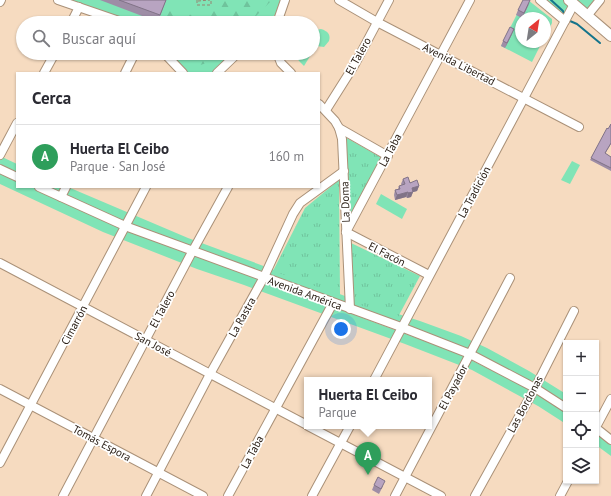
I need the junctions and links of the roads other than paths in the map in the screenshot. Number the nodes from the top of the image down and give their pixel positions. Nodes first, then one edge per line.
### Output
1 (58, 0) edge
2 (286, 0) edge
3 (339, 0) edge
4 (389, 0) edge
5 (470, 0) edge
6 (540, 0) edge
7 (597, 1) edge
8 (572, 2) edge
9 (79, 7) junction
10 (74, 16) edge
11 (105, 16) edge
12 (280, 16) edge
13 (587, 16) junction
14 (565, 21) junction
15 (377, 22) junction
16 (611, 36) edge
17 (441, 55) junction
18 (50, 60) edge
19 (131, 60) edge
20 (171, 60) edge
21 (231, 60) edge
22 (280, 60) edge
23 (44, 72) edge
24 (125, 72) edge
25 (182, 72) edge
26 (218, 72) edge
27 (290, 72) edge
28 (524, 98) junction
29 (320, 105) edge
30 (326, 110) junction
31 (16, 125) edge
32 (579, 127) dead end
33 (339, 128) junction
34 (0, 155) edge
35 (388, 156) junction
36 (0, 169) edge
37 (344, 171) junction
38 (16, 177) edge
39 (41, 188) edge
40 (66, 188) edge
41 (145, 188) edge
42 (227, 188) edge
43 (61, 197) junction
44 (125, 226) junction
45 (346, 232) junction
46 (192, 252) junction
47 (0, 263) edge
48 (429, 275) junction
49 (264, 277) junction
50 (510, 278) dead end
51 (333, 303) junction
52 (83, 307) junction
53 (350, 309) junction
54 (574, 311) dead end
55 (401, 327) junction
56 (145, 340) junction
57 (470, 354) junction
58 (210, 374) junction
59 (376, 377) edge
60 (535, 388) junction
61 (0, 389) edge
62 (611, 399) edge
63 (31, 405) junction
64 (563, 406) edge
65 (275, 408) junction
66 (599, 422) edge
67 (304, 424) edge
68 (432, 426) edge
69 (314, 429) edge
70 (348, 429) edge
71 (430, 429) edge
72 (599, 430) edge
73 (93, 438) junction
74 (611, 440) edge
75 (341, 443) junction
76 (0, 463) edge
77 (159, 473) junction
78 (405, 477) junction
79 (566, 484) edge
80 (63, 496) edge
81 (146, 496) edge
82 (203, 496) edge
83 (228, 496) edge
84 (312, 496) edge
85 (395, 496) edge
86 (441, 496) edge
87 (475, 496) edge
88 (560, 496) edge

1 - 9 street
2 - 12 street
3 - 15 street, Avenida Libertad
4 - 15 street, El Talero
5 - 17 street, La Taba
6 - 14 street
7 - 13 street
8 - 13 main road
8 - 14 street, La Tradición
9 - 10 street
9 - 11 street
13 - 16 main road
14 - 28 street, La Tradición
15 - 17 street, Avenida Libertad
15 - 30 street, El Talero
17 - 28 street, Avenida Libertad
17 - 35 street, La Taba
18 - 23 street
19 - 24 street
20 - 25 street
21 - 26 street
22 - 27 street
28 - 32 street, Avenida Libertad
28 - 48 street, La Tradición
29 - 30 street
30 - 33 street
31 - 34 street
33 - 35 street
33 - 37 street
35 - 45 street, La Taba
36 - 38 street
37 - 45 street, La Doma
37 - 49 street, La Rastra
39 - 43 street, Avenida América
40 - 43 street
41 - 44 street, Cimarrón
42 - 46 street, El Talero
43 - 44 street, Avenida América
44 - 46 street, Avenida América
44 - 52 street, Cimarrón
45 - 48 street, El Facón
45 - 53 street
46 - 49 street, Avenida América
46 - 56 street, El Talero
47 - 52 street, San José
48 - 55 street, La Tradición
49 - 51 street, Avenida América
49 - 58 street, La Rastra
50 - 57 street, El Payador
51 - 53 street, Avenida América
51 - 65 street, La Taba
52 - 56 street, San José
52 - 63 street, Cimarrón
53 - 55 street, Avenida América
54 - 60 street, Las Bordonas
55 - 57 street, Avenida América
55 - 59 street, La Tradición
56 - 58 street, San José
56 - 73 street, El Talero
57 - 60 street, Avenida América
57 - 68 street, El Payador
58 - 65 street, San José
58 - 77 street, La Rastra
60 - 64 street, Avenida América
60 - 87 street, Las Bordonas
61 - 63 street, Tomás Espora
62 - 66 street
63 - 73 street, Tomás Espora
63 - 76 street, Cimarrón
65 - 67 street, San José
65 - 83 street, La Taba
69 - 75 street, San José
70 - 75 street
71 - 78 street, El Payador
72 - 74 street
73 - 77 street, Tomás Espora
73 - 80 street, El Talero
75 - 78 street, San José
75 - 84 street
77 - 81 street, La Rastra
77 - 82 street, Tomás Espora
78 - 85 street, El Payador
78 - 86 street, San José
79 - 88 street

